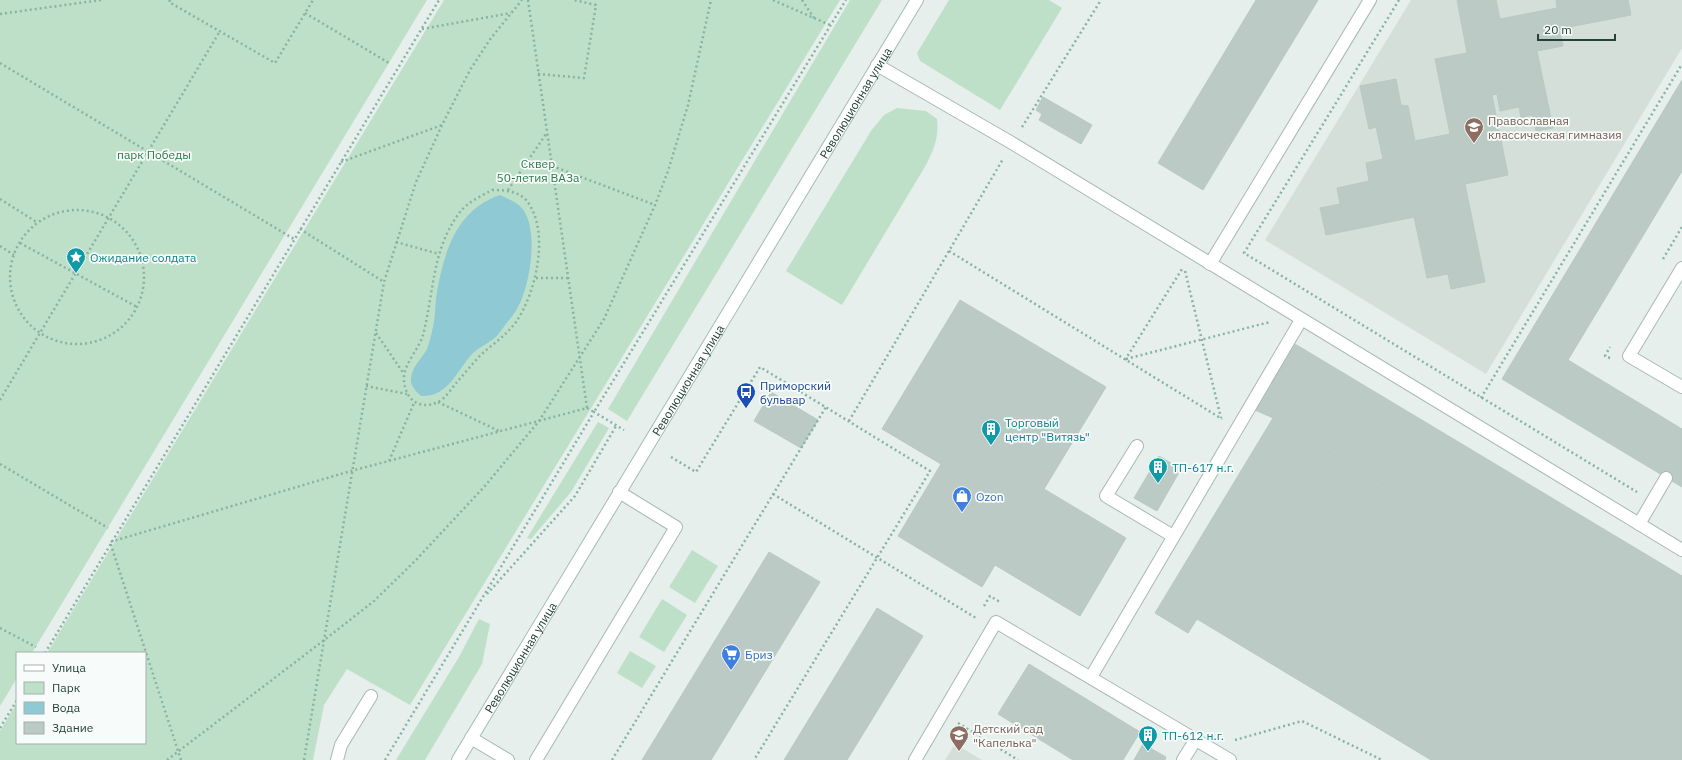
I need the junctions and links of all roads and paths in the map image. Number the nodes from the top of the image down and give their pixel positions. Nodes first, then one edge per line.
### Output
1 (101, 0) edge
2 (170, 0) edge
3 (313, 0) edge
4 (439, 0) edge
5 (522, 0) edge
6 (528, 0) edge
7 (574, 0) edge
8 (711, 0) edge
9 (773, 0) edge
10 (802, 0) edge
11 (846, 0) edge
12 (917, 0) edge
13 (1100, 0) edge
14 (1370, 0) edge
15 (1398, 0) edge
16 (305, 13) junction
17 (512, 13) junction
18 (0, 14) edge
19 (814, 18) junction
20 (830, 25) junction
21 (422, 29) junction
22 (220, 32) junction
23 (0, 63) edge
24 (389, 63) dead end
25 (1682, 64) edge
26 (876, 65) junction
27 (538, 74) junction
28 (442, 125) junction
29 (547, 134) junction
30 (1012, 143) junction
31 (148, 152) junction
32 (341, 163) junction
33 (552, 166) junction
34 (508, 190) junction
35 (0, 199) edge
36 (655, 205) junction
37 (109, 218) junction
38 (38, 222) junction
39 (300, 229) junction
40 (294, 239) junction
41 (396, 242) junction
42 (20, 243) junction
43 (0, 246) edge
44 (949, 251) junction
45 (14, 254) junction
46 (439, 254) junction
47 (1210, 264) junction
48 (1682, 268) edge
49 (76, 273) junction
50 (536, 278) junction
51 (568, 278) junction
52 (384, 282) junction
53 (137, 307) junction
54 (1274, 320) dead end
55 (1301, 320) junction
56 (40, 333) junction
57 (376, 333) junction
58 (1202, 339) junction
59 (579, 357) junction
60 (1125, 360) junction
61 (404, 374) junction
62 (366, 386) junction
63 (1682, 387) edge
64 (408, 394) junction
65 (1481, 398) junction
66 (0, 400) edge
67 (438, 402) junction
68 (414, 403) junction
69 (826, 407) junction
70 (587, 408) junction
71 (594, 412) junction
72 (1221, 419) junction
73 (539, 421) junction
74 (849, 421) junction
75 (1225, 421) dead end
76 (616, 426) junction
77 (624, 430) dead end
78 (500, 432) junction
79 (1137, 446) dead end
80 (671, 457) dead end
81 (389, 461) junction
82 (0, 464) edge
83 (351, 471) junction
84 (1666, 478) dead end
85 (619, 492) junction
86 (773, 494) junction
87 (1652, 501) junction
88 (1639, 524) junction
89 (108, 528) dead end
90 (1173, 536) junction
91 (110, 542) junction
92 (1682, 550) edge
93 (877, 557) junction
94 (482, 598) junction
95 (976, 618) dead end
96 (0, 628) edge
97 (323, 641) junction
98 (36, 647) dead end
99 (46, 652) edge
100 (146, 652) edge
101 (146, 653) edge
102 (1091, 677) junction
103 (371, 696) dead end
104 (16, 702) edge
105 (943, 713) junction
106 (0, 728) edge
107 (471, 738) junction
108 (1196, 740) junction
109 (1235, 740) dead end
110 (178, 752) junction
111 (167, 760) edge
112 (181, 760) edge
113 (304, 760) edge
114 (337, 760) edge
115 (386, 760) edge
116 (458, 760) edge
117 (508, 760) edge
118 (536, 760) edge
119 (612, 760) edge
120 (754, 760) edge
121 (915, 760) edge
122 (1018, 760) edge
123 (1183, 760) edge
124 (1230, 760) edge
125 (1382, 760) edge

1 - 18 path
2 - 22 path
3 - 16 path
4 - 21 path
5 - 17 path
6 - 27 path
7 - 27 path
8 - 36 path
9 - 19 path
10 - 19 path
11 - 20 path
12 - 26 main road, Революционная улица
13 - 30 path
14 - 47 main road
15 - 65 path
16 - 22 path
16 - 24 path
17 - 21 path
17 - 28 path
19 - 20 path
20 - 71 path
21 - 32 path
22 - 31 path
23 - 31 path
25 - 65 path
26 - 30 main road
26 - 85 main road, Революционная улица
27 - 29 path
28 - 32 path
28 - 41 path
29 - 33 path
29 - 34 path
30 - 44 path
30 - 47 main road
31 - 37 path
31 - 40 path
32 - 39 path
33 - 36 path
33 - 51 path
34 - 46 path
34 - 50 path
35 - 38 path
36 - 59 path
37 - 38 path
37 - 49 path
37 - 53 path
38 - 42 path
39 - 40 path
39 - 52 path
40 - 91 path
41 - 46 path
41 - 52 path
42 - 45 path
42 - 49 path
43 - 45 path
44 - 60 path
44 - 74 path
45 - 56 path
46 - 61 path
47 - 55 main road
48 - 63 main road
49 - 53 path
49 - 56 path
50 - 51 path
50 - 67 path
51 - 59 path
52 - 57 path
53 - 56 path
54 - 58 path
55 - 88 main road
55 - 90 main road
56 - 66 path
57 - 61 path
57 - 62 path
58 - 60 path
58 - 60 path
58 - 72 path
59 - 70 path
59 - 73 path
60 - 72 path
61 - 64 path
62 - 64 path
62 - 83 path
64 - 68 path
65 - 87 path
67 - 68 path
67 - 78 path
68 - 81 path
69 - 74 path
69 - 80 path
69 - 86 path
70 - 71 path
70 - 73 path
71 - 76 path
71 - 94 path
72 - 75 path
73 - 78 path
73 - 97 path
74 - 93 path
76 - 77 path
76 - 94 path
78 - 81 path
79 - 90 main road
81 - 83 path
82 - 89 path
83 - 91 path
83 - 97 path
84 - 87 main road
85 - 107 main road, Революционная улица
85 - 118 main road
86 - 93 path
86 - 119 path
87 - 88 main road
88 - 92 main road
90 - 102 main road
91 - 99 path
91 - 100 path
93 - 95 path
93 - 120 path
94 - 115 path
96 - 98 path
97 - 110 path
97 - 113 path
101 - 110 path
102 - 105 main road
102 - 108 main road
103 - 114 main road
104 - 106 path
105 - 121 main road
105 - 122 path
107 - 116 main road, Революционная улица
107 - 117 main road
108 - 123 main road
108 - 124 main road
109 - 125 path
110 - 111 path
110 - 112 path

